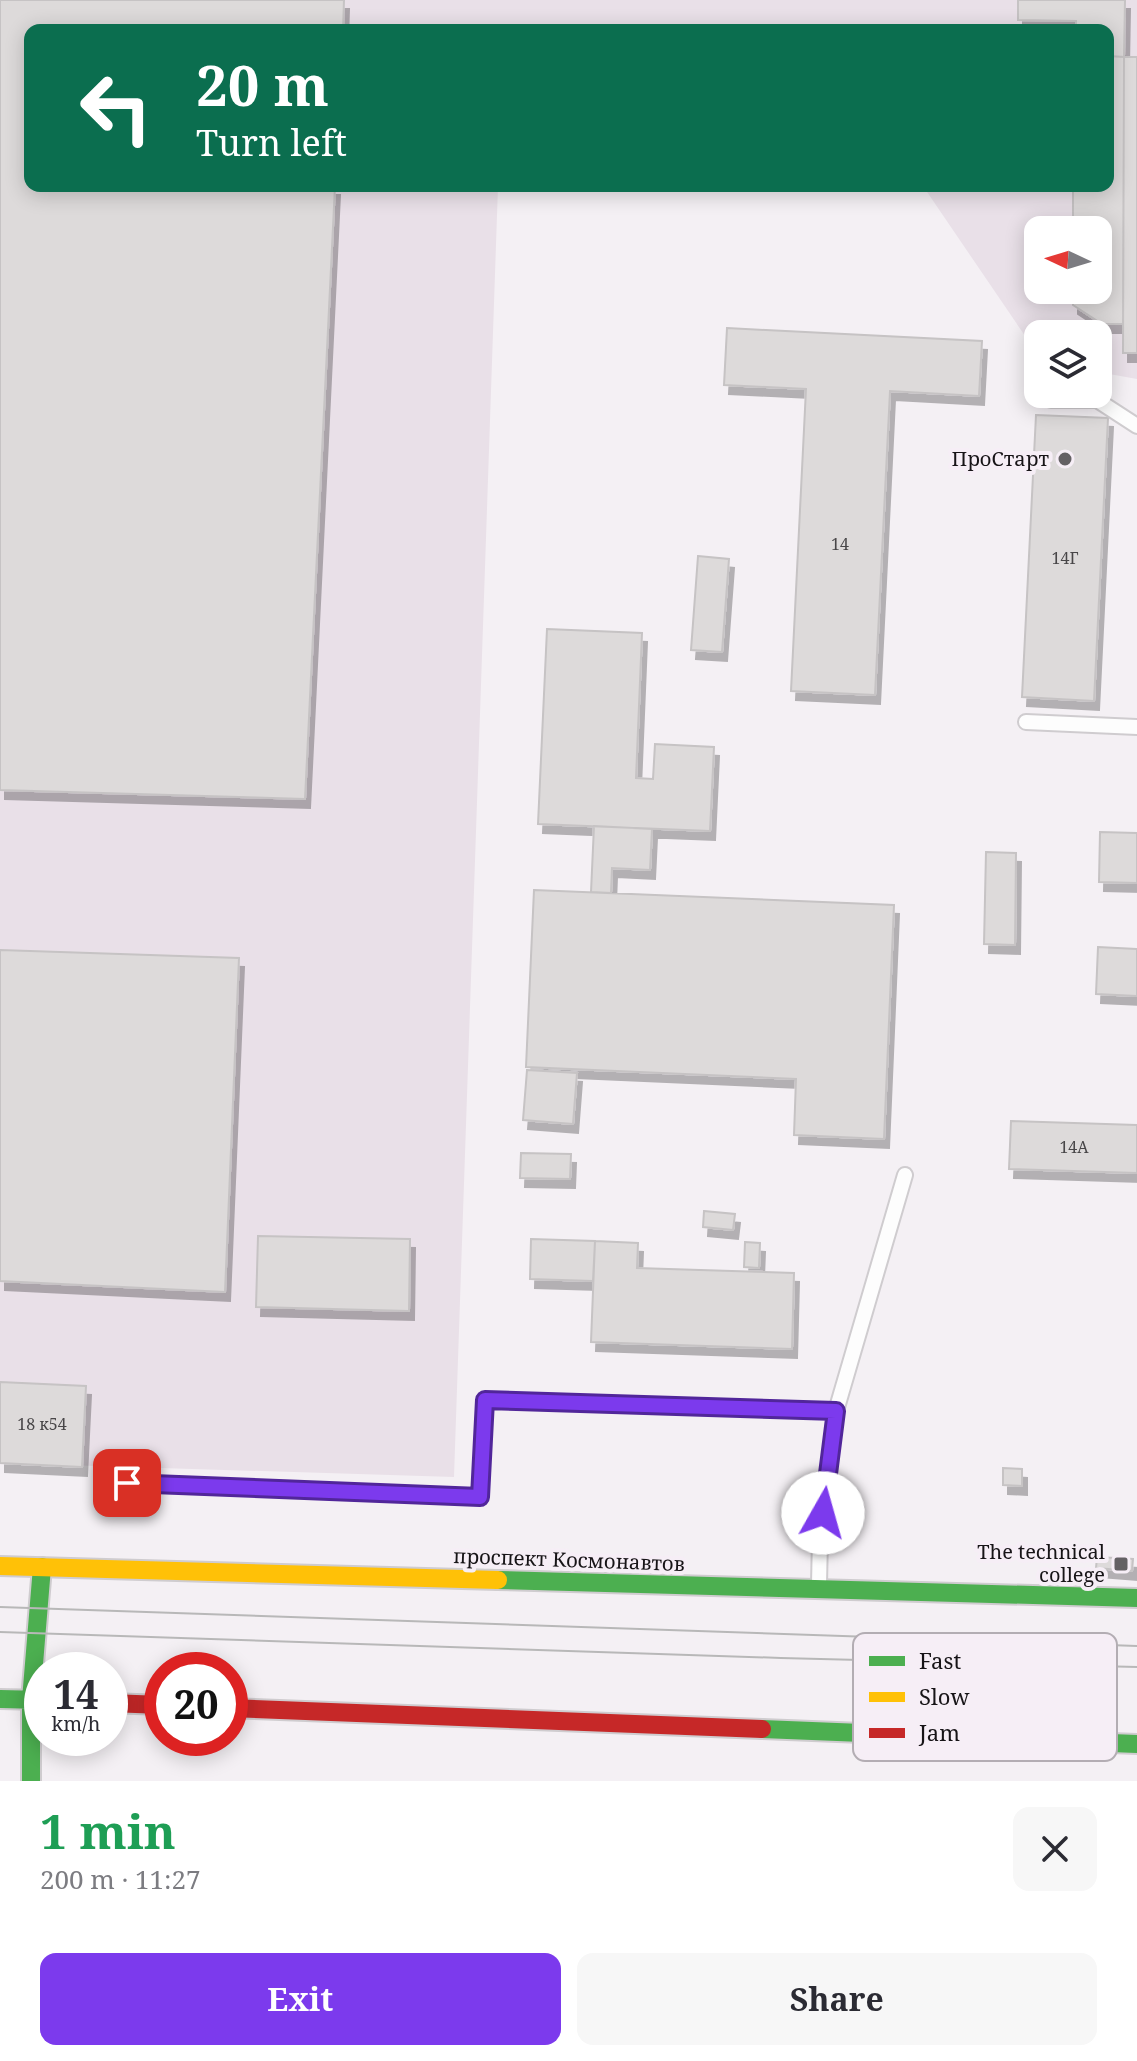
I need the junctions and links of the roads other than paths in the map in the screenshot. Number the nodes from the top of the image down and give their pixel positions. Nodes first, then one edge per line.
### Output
1 (1109, 408) edge
2 (1137, 426) edge
3 (1026, 722) dead end
4 (1137, 727) edge
5 (905, 1175) dead end
6 (836, 1411) junction
7 (127, 1483) dead end
8 (0, 1566) edge
9 (42, 1567) junction
10 (819, 1589) junction
11 (1137, 1598) edge
12 (39, 1652) edge
13 (0, 1699) edge
14 (24, 1700) edge
15 (248, 1709) edge
16 (853, 1733) edge
17 (1117, 1743) edge
18 (1137, 1744) edge
19 (33, 1756) edge
20 (31, 1781) edge

1 - 2 lane
3 - 4 lane
5 - 6 lane
6 - 7 lane
6 - 10 lane
8 - 9 main road, проспект Космонавтов
9 - 10 main road, проспект Космонавтов
9 - 12 main road
10 - 11 main road, проспект Космонавтов
13 - 14 main road
15 - 16 main road
17 - 18 main road
19 - 20 main road

